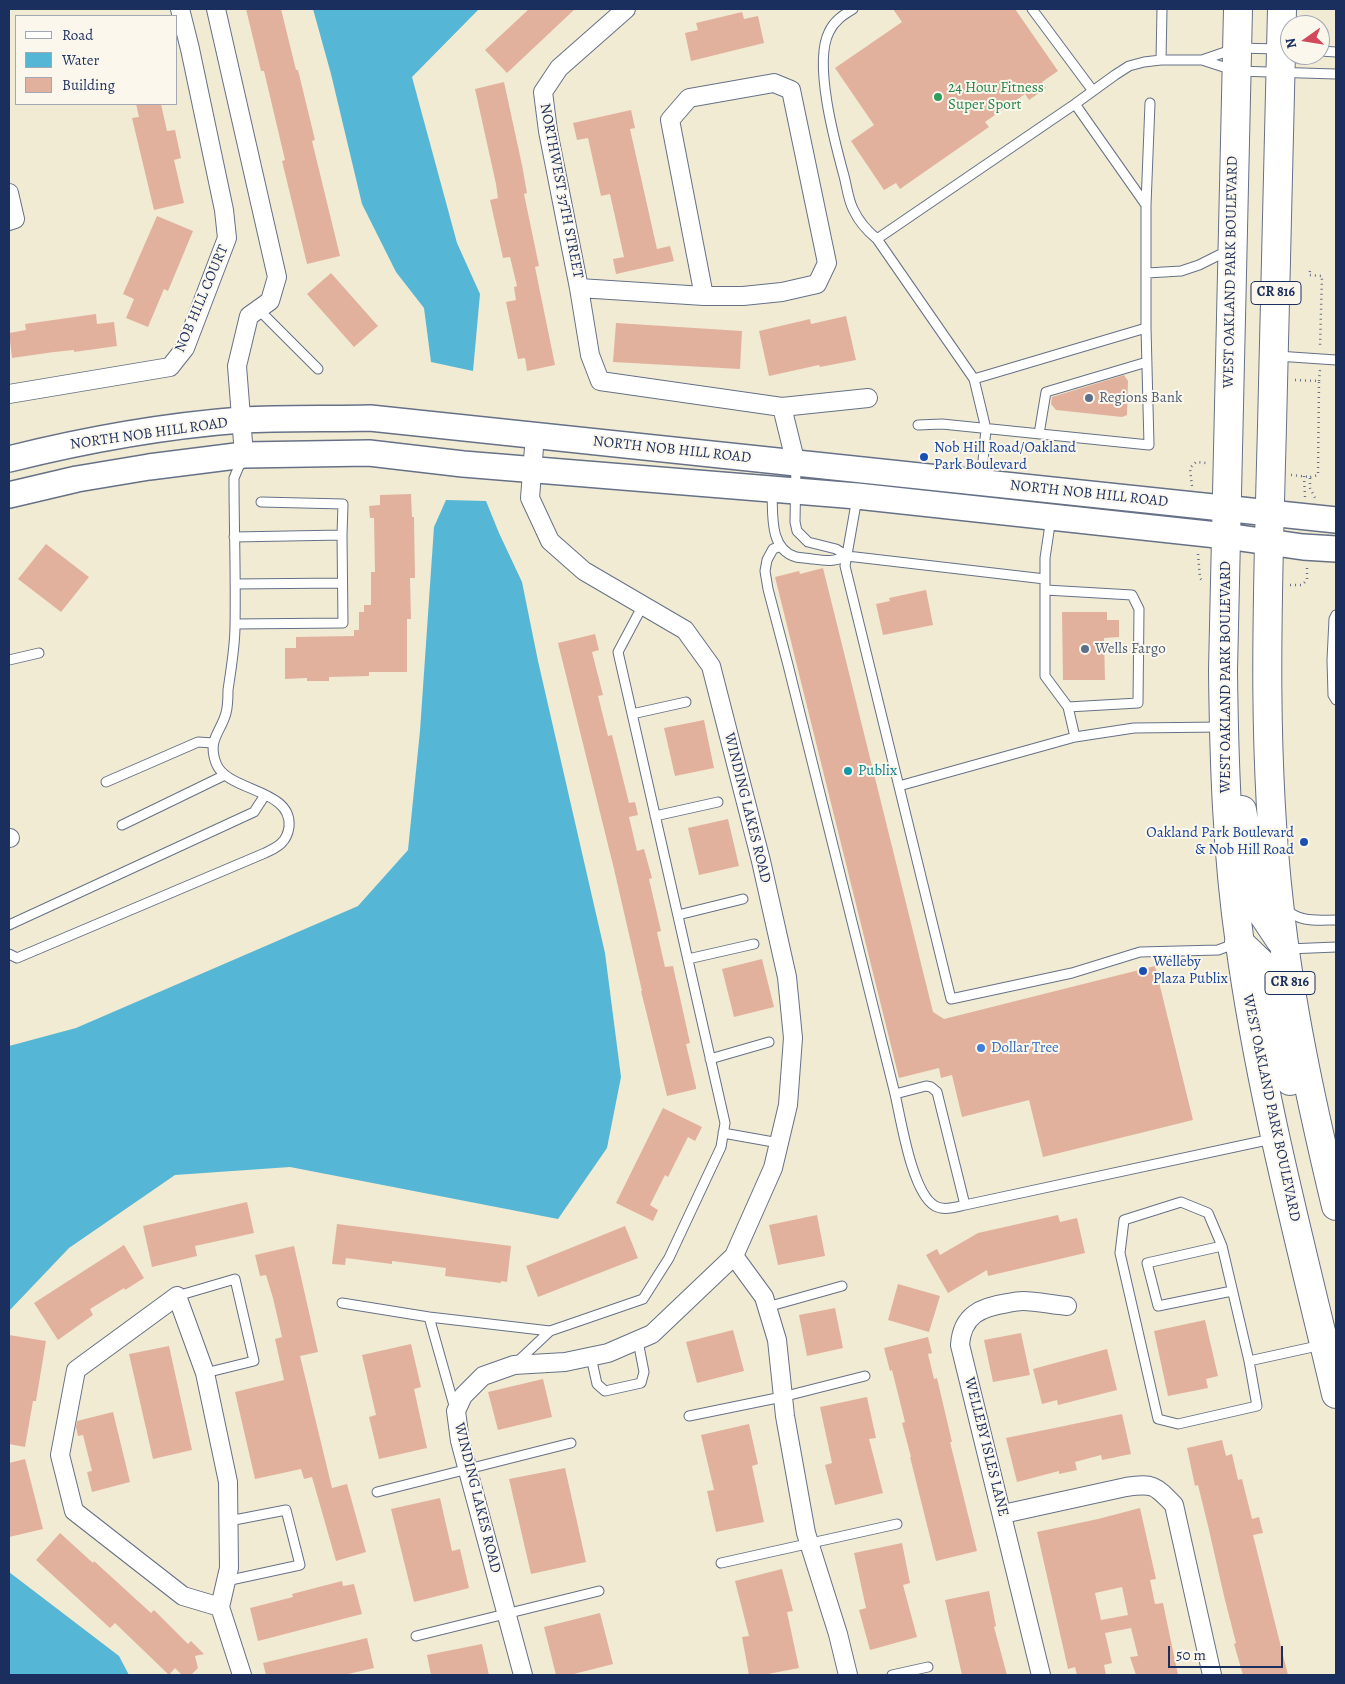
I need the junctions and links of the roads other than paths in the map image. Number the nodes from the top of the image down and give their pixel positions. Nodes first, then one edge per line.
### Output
1 (180, 9) edge
2 (216, 9) edge
3 (626, 9) edge
4 (854, 9) edge
5 (1032, 9) edge
6 (1162, 9) edge
7 (1238, 9) edge
8 (1280, 58) edge
9 (1280, 58) edge
10 (1161, 60) junction
11 (1202, 60) junction
12 (1236, 60) junction
13 (1284, 65) edge
14 (1307, 65) edge
15 (1336, 74) edge
16 (1093, 91) junction
17 (1150, 103) dead end
18 (1075, 104) junction
19 (9, 193) edge
20 (1146, 205) junction
21 (9, 221) edge
22 (877, 239) junction
23 (1232, 249) junction
24 (1147, 273) junction
25 (579, 288) junction
26 (704, 296) junction
27 (258, 309) junction
28 (1146, 328) junction
29 (1274, 356) junction
30 (1336, 360) edge
31 (1147, 362) junction
32 (318, 369) dead end
33 (974, 379) junction
34 (9, 394) edge
35 (868, 398) dead end
36 (782, 407) junction
37 (242, 420) junction
38 (918, 426) dead end
39 (986, 429) junction
40 (1039, 434) junction
41 (534, 435) junction
42 (244, 455) junction
43 (9, 459) edge
44 (796, 464) junction
45 (531, 470) junction
46 (981, 482) junction
47 (783, 489) junction
48 (9, 495) edge
49 (857, 496) junction
50 (262, 502) dead end
51 (1226, 509) junction
52 (1270, 513) junction
53 (1051, 518) junction
54 (1336, 520) edge
55 (342, 535) junction
56 (1226, 536) junction
57 (234, 537) junction
58 (1269, 542) junction
59 (781, 546) junction
60 (1336, 549) edge
61 (847, 556) junction
62 (1045, 579) junction
63 (342, 583) junction
64 (235, 584) junction
65 (1046, 590) junction
66 (643, 605) junction
67 (1336, 615) edge
68 (235, 624) junction
69 (39, 653) dead end
70 (9, 660) edge
71 (1336, 700) edge
72 (686, 702) dead end
73 (1068, 707) junction
74 (632, 714) junction
75 (1224, 728) junction
76 (1075, 737) junction
77 (213, 743) junction
78 (1225, 774) junction
79 (225, 775) junction
80 (106, 782) dead end
81 (899, 786) junction
82 (265, 795) junction
83 (718, 802) dead end
84 (655, 816) junction
85 (122, 825) dead end
86 (743, 899) dead end
87 (1279, 901) junction
88 (678, 915) junction
89 (1336, 920) edge
90 (9, 925) edge
91 (1239, 942) junction
92 (754, 944) dead end
93 (1336, 947) edge
94 (1285, 949) junction
95 (9, 954) edge
96 (688, 959) junction
97 (769, 1042) dead end
98 (710, 1059) junction
99 (895, 1094) junction
100 (723, 1133) junction
101 (1275, 1138) junction
102 (1324, 1142) junction
103 (779, 1143) junction
104 (965, 1205) junction
105 (1336, 1206) edge
106 (1222, 1246) junction
107 (734, 1256) junction
108 (842, 1286) dead end
109 (1232, 1291) junction
110 (177, 1296) junction
111 (342, 1303) dead end
112 (1067, 1306) dead end
113 (767, 1307) junction
114 (429, 1317) junction
115 (550, 1331) junction
116 (638, 1341) junction
117 (1330, 1344) edge
118 (591, 1357) junction
119 (1249, 1360) junction
120 (514, 1365) junction
121 (204, 1373) junction
122 (865, 1376) dead end
123 (1336, 1394) edge
124 (782, 1397) junction
125 (456, 1411) junction
126 (689, 1416) dead end
127 (571, 1443) dead end
128 (468, 1469) junction
129 (377, 1492) dead end
130 (1003, 1514) junction
131 (229, 1521) junction
132 (897, 1524) dead end
133 (809, 1543) junction
134 (721, 1563) dead end
135 (226, 1581) junction
136 (598, 1591) dead end
137 (220, 1607) junction
138 (507, 1613) junction
139 (416, 1636) dead end
140 (928, 1667) dead end
141 (242, 1675) edge
142 (523, 1675) edge
143 (848, 1675) edge
144 (892, 1675) edge
145 (1041, 1675) edge
146 (1212, 1675) edge

1 - 34 street, NOB HILL COURT
2 - 27 street
3 - 25 street, NORTHWEST 37TH STREET
4 - 22 lane
5 - 16 lane
6 - 10 lane
7 - 12 main road, WEST OAKLAND PARK BOULEVARD / CR 816
8 - 12 lane
9 - 12 lane
10 - 11 lane
10 - 16 lane
11 - 12 lane
11 - 12 lane
12 - 23 main road, WEST OAKLAND PARK BOULEVARD / CR 816
13 - 29 main road, CR 816
14 - 15 lane
16 - 18 lane
17 - 20 lane
18 - 20 lane
18 - 22 lane
19 - 21 street
20 - 24 lane
22 - 33 lane
23 - 24 lane
23 - 51 main road, WEST OAKLAND PARK BOULEVARD / CR 816
24 - 28 lane
25 - 26 street
25 - 36 street, NORTHWEST 37TH STREET
26 - 26 street
27 - 32 lane
27 - 37 street
28 - 31 lane
28 - 33 lane
29 - 30 lane
29 - 52 main road, CR 816
31 - 40 lane
31 - 40 lane
33 - 39 lane
35 - 36 street
36 - 44 street
37 - 41 main road, NORTH NOB HILL ROAD
37 - 42 street
37 - 43 main road, NORTH NOB HILL ROAD
38 - 39 lane
39 - 40 lane
39 - 46 lane
41 - 44 main road, NORTH NOB HILL ROAD
41 - 45 street, WINDING LAKES ROAD
42 - 45 main road, NORTH NOB HILL ROAD
42 - 48 main road, NORTH NOB HILL ROAD
42 - 57 lane
44 - 46 main road, NORTH NOB HILL ROAD
44 - 47 lane
45 - 47 main road, NORTH NOB HILL ROAD
45 - 66 street, WINDING LAKES ROAD
46 - 51 main road, NORTH NOB HILL ROAD
47 - 49 main road, NORTH NOB HILL ROAD
47 - 59 lane
47 - 61 lane
49 - 53 main road, NORTH NOB HILL ROAD
49 - 61 lane
50 - 55 lane
51 - 52 main road, NORTH NOB HILL ROAD
51 - 56 main road, WEST OAKLAND PARK BOULEVARD / CR 816
52 - 54 main road, NORTH NOB HILL ROAD
52 - 58 main road, CR 816
53 - 56 main road, NORTH NOB HILL ROAD
53 - 62 lane
55 - 57 lane
55 - 63 lane
56 - 58 main road, NORTH NOB HILL ROAD
56 - 75 main road, WEST OAKLAND PARK BOULEVARD / CR 816
57 - 64 lane
58 - 60 main road, NORTH NOB HILL ROAD
58 - 87 main road, CR 816
59 - 61 lane
59 - 99 lane
61 - 62 lane
61 - 81 lane
62 - 65 lane
63 - 64 lane
63 - 68 lane
64 - 68 lane
65 - 73 lane
65 - 73 lane
66 - 74 lane
66 - 103 street, WINDING LAKES ROAD
67 - 71 lane
68 - 77 lane
69 - 70 lane
72 - 74 lane
73 - 76 lane
74 - 84 lane
75 - 76 lane
75 - 78 main road, WEST OAKLAND PARK BOULEVARD / CR 816
76 - 81 lane
77 - 79 lane
77 - 80 lane
78 - 91 main road, WEST OAKLAND PARK BOULEVARD / CR 816
78 - 94 main road
79 - 82 lane
79 - 85 lane
81 - 91 lane
82 - 90 lane
82 - 95 lane
83 - 84 lane
84 - 88 lane
86 - 88 lane
87 - 89 lane
87 - 94 main road, CR 816
88 - 96 lane
91 - 101 main road, WEST OAKLAND PARK BOULEVARD / CR 816
91 - 102 main road
92 - 96 lane
93 - 94 lane
94 - 102 main road, CR 816
96 - 98 lane
97 - 98 lane
98 - 100 lane
99 - 104 lane
99 - 104 lane
100 - 103 lane
100 - 115 lane
101 - 104 lane
101 - 117 main road, WEST OAKLAND PARK BOULEVARD / CR 816
102 - 105 main road, CR 816
103 - 107 street, WINDING LAKES ROAD
106 - 109 lane
106 - 109 lane
106 - 119 lane
107 - 113 street
107 - 116 street, WINDING LAKES ROAD
108 - 113 lane
109 - 119 lane
110 - 121 street
110 - 121 lane
110 - 137 street
111 - 114 lane
112 - 130 street, WELLEBY ISLES LANE
113 - 124 street
114 - 115 lane
114 - 125 lane
115 - 120 lane
116 - 118 street, WINDING LAKES ROAD
116 - 118 lane
117 - 119 lane
117 - 123 main road, WEST OAKLAND PARK BOULEVARD / CR 816
118 - 120 street, WINDING LAKES ROAD
120 - 125 street, WINDING LAKES ROAD
121 - 131 street
122 - 124 lane
124 - 126 lane
124 - 133 street
125 - 128 street, WINDING LAKES ROAD
127 - 128 lane
128 - 129 lane
128 - 138 street, WINDING LAKES ROAD
130 - 145 street, WELLEBY ISLES LANE
130 - 146 street
131 - 135 street
131 - 135 lane
132 - 133 lane
133 - 134 lane
133 - 143 street
135 - 137 street
136 - 138 lane
137 - 141 street
138 - 139 lane
138 - 142 street, WINDING LAKES ROAD
140 - 144 lane

